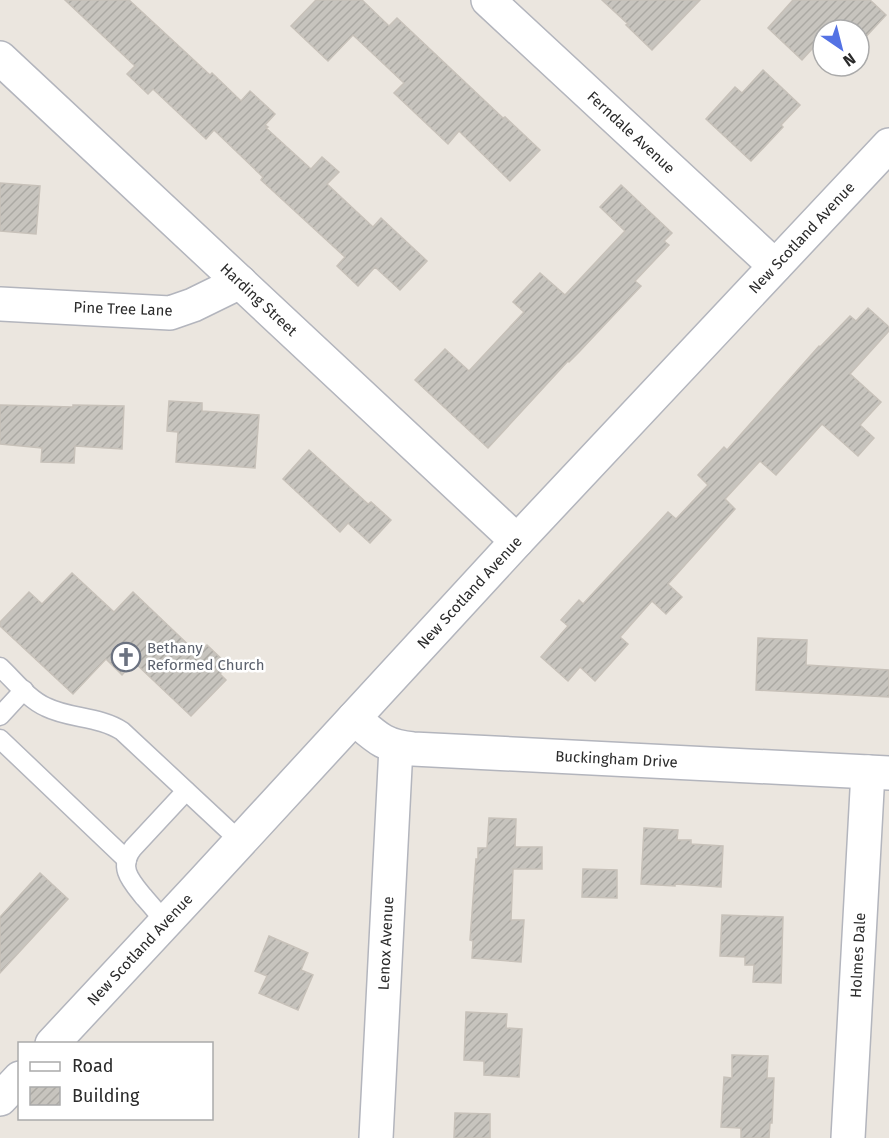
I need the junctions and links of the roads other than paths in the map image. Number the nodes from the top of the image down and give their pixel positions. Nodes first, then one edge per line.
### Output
1 (488, 0) edge
2 (0, 58) edge
3 (889, 145) edge
4 (775, 266) junction
5 (240, 282) junction
6 (0, 304) edge
7 (517, 541) junction
8 (0, 667) edge
9 (24, 690) junction
10 (0, 717) edge
11 (354, 718) junction
12 (0, 739) edge
13 (396, 747) junction
14 (878, 773) edge
15 (186, 791) junction
16 (240, 841) junction
17 (127, 860) junction
18 (165, 922) junction
19 (54, 1042) edge
20 (18, 1080) edge
21 (0, 1099) edge
22 (376, 1138) edge
23 (848, 1138) edge

1 - 4 street, Ferndale Avenue
2 - 5 street, Harding Street
3 - 4 street, New Scotland Avenue
4 - 7 street, New Scotland Avenue
5 - 6 street, Pine Tree Lane
5 - 7 street, Harding Street
7 - 11 street, New Scotland Avenue
8 - 9 lane
9 - 10 lane
9 - 15 lane
11 - 13 street, Buckingham Drive
11 - 16 street, New Scotland Avenue
12 - 17 lane
13 - 14 street, Buckingham Drive
13 - 22 street, Lenox Avenue
14 - 23 street, Holmes Dale
15 - 16 lane
15 - 17 lane
16 - 18 street, New Scotland Avenue
17 - 18 lane
18 - 19 street, New Scotland Avenue
20 - 21 street

